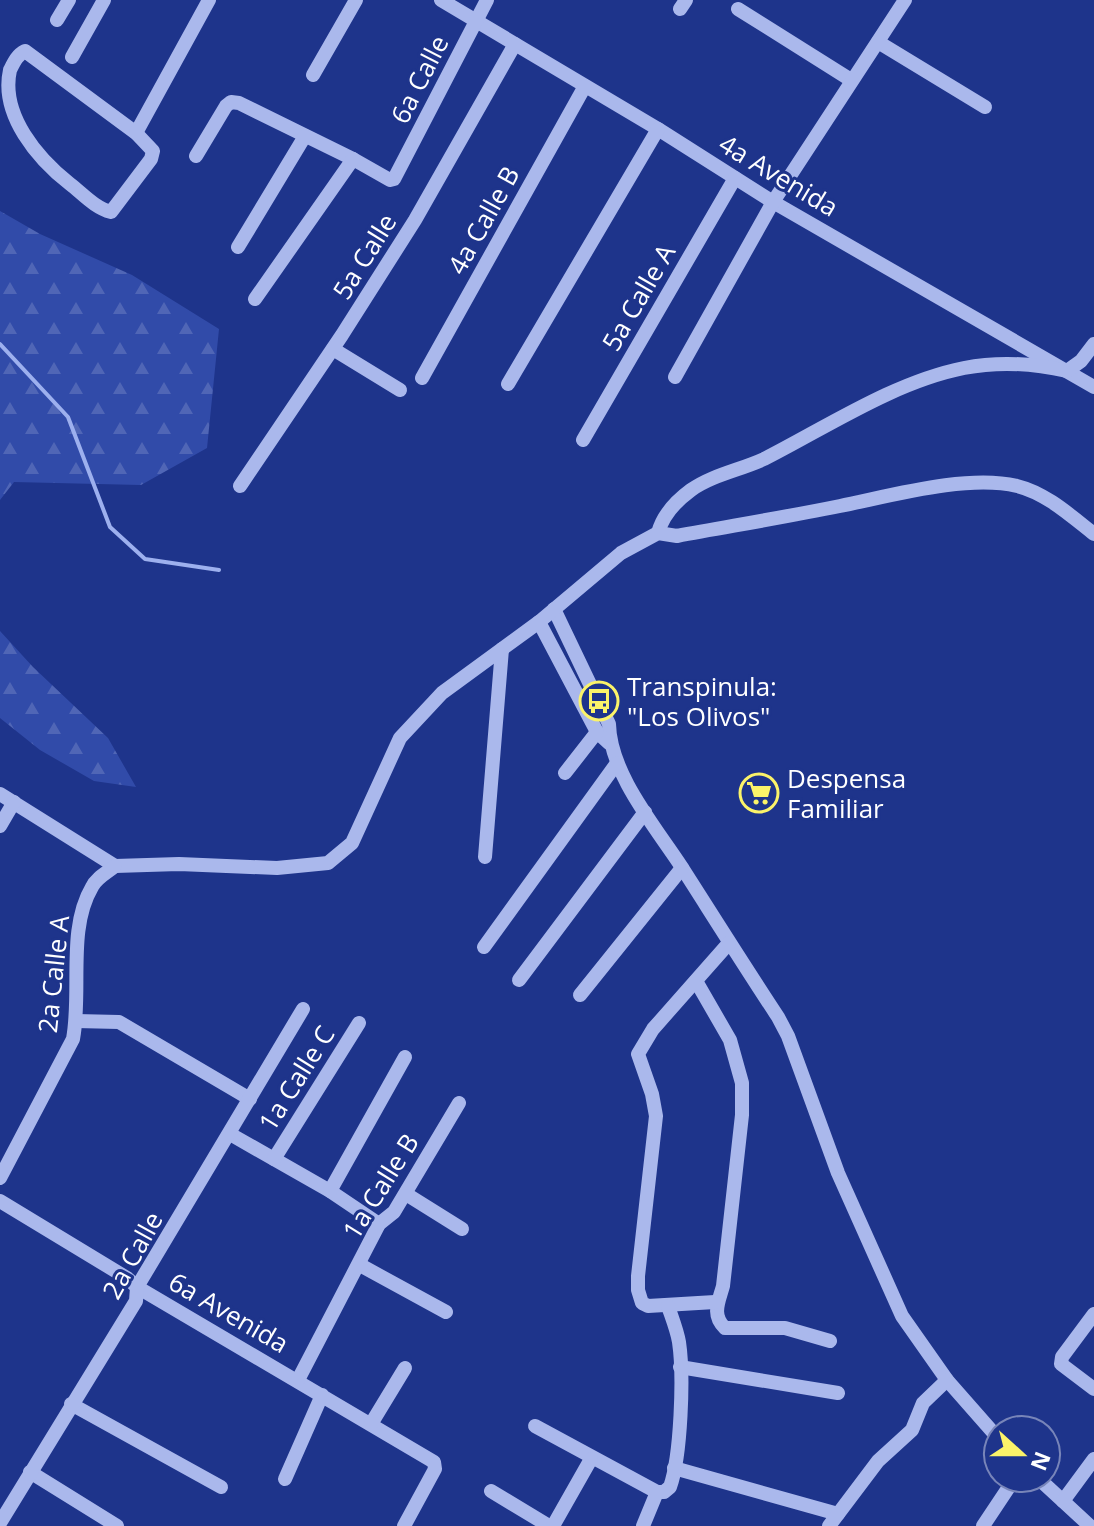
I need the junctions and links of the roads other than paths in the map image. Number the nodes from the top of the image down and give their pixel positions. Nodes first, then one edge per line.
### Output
1 (69, 0) edge
2 (104, 0) edge
3 (209, 0) edge
4 (356, 0) edge
5 (441, 0) edge
6 (487, 0) edge
7 (905, 0) edge
8 (738, 9) dead end
9 (57, 20) dead end
10 (475, 21) junction
11 (878, 42) junction
12 (515, 44) junction
13 (72, 57) dead end
14 (313, 75) dead end
15 (851, 80) junction
16 (585, 86) junction
17 (985, 107) dead end
18 (658, 129) junction
19 (136, 133) junction
20 (305, 136) junction
21 (196, 156) dead end
22 (353, 159) junction
23 (735, 178) junction
24 (773, 202) junction
25 (238, 247) dead end
26 (255, 299) dead end
27 (1094, 344) edge
28 (333, 349) junction
29 (1067, 371) junction
30 (675, 377) dead end
31 (422, 378) dead end
32 (508, 384) dead end
33 (1094, 387) edge
34 (400, 390) dead end
35 (583, 440) dead end
36 (240, 486) dead end
37 (658, 533) junction
38 (1094, 534) edge
39 (554, 609) junction
40 (539, 622) junction
41 (517, 638) junction
42 (553, 647) junction
43 (502, 649) junction
44 (597, 732) junction
45 (609, 743) junction
46 (617, 763) junction
47 (565, 773) dead end
48 (0, 794) edge
49 (14, 802) junction
50 (645, 812) junction
51 (0, 826) edge
52 (485, 857) dead end
53 (115, 866) junction
54 (682, 868) junction
55 (729, 943) junction
56 (484, 947) dead end
57 (519, 980) dead end
58 (696, 981) junction
59 (580, 995) dead end
60 (303, 1009) dead end
61 (76, 1021) junction
62 (359, 1023) dead end
63 (405, 1057) dead end
64 (250, 1099) junction
65 (459, 1103) dead end
66 (230, 1134) junction
67 (274, 1159) junction
68 (0, 1178) edge
69 (330, 1191) junction
70 (406, 1194) junction
71 (0, 1201) edge
72 (379, 1224) junction
73 (462, 1229) dead end
74 (360, 1265) junction
75 (137, 1287) junction
76 (715, 1302) junction
77 (668, 1306) junction
78 (446, 1312) dead end
79 (1092, 1321) edge
80 (830, 1341) dead end
81 (680, 1367) junction
82 (405, 1368) dead end
83 (298, 1380) junction
84 (947, 1380) junction
85 (1094, 1389) edge
86 (838, 1393) dead end
87 (322, 1395) junction
88 (71, 1404) junction
89 (982, 1420) edge
90 (371, 1424) junction
91 (535, 1426) dead end
92 (591, 1459) junction
93 (1094, 1459) edge
94 (674, 1468) junction
95 (30, 1472) junction
96 (285, 1479) dead end
97 (221, 1487) dead end
98 (491, 1491) dead end
99 (657, 1492) junction
100 (1005, 1494) edge
101 (1055, 1494) edge
102 (1063, 1501) junction
103 (833, 1520) edge
104 (0, 1523) edge
105 (986, 1525) edge
106 (117, 1526) edge
107 (404, 1526) edge
108 (551, 1526) edge
109 (643, 1526) edge
110 (1090, 1526) edge

1 - 9 street
2 - 13 street
3 - 19 street
4 - 14 street
5 - 10 street, 4a Avenida
6 - 10 street, 6a Calle
7 - 11 street
8 - 15 street
10 - 12 street, 4a Avenida
10 - 22 street, 6a Calle
11 - 15 street
11 - 17 street
12 - 16 street, 4a Avenida
12 - 28 street, 5a Calle
15 - 24 street
16 - 18 street, 4a Avenida
16 - 31 street, 4a Calle B
18 - 23 street, 4a Avenida
18 - 32 street
19 - 19 street
20 - 21 street
20 - 22 street
20 - 25 street
22 - 26 street
23 - 24 street, 4a Avenida
23 - 35 street, 5a Calle A
24 - 29 street, 4a Avenida
24 - 30 street
27 - 29 street
28 - 34 street
28 - 36 street, 5a Calle
29 - 33 street, 4a Avenida
29 - 37 street
37 - 38 street
37 - 39 street
39 - 40 street
39 - 45 street
40 - 41 street
40 - 42 street
41 - 42 street
41 - 43 street
42 - 44 street
43 - 52 street
43 - 53 street
44 - 45 street
44 - 47 street
45 - 46 street
46 - 50 street
46 - 56 street
48 - 49 street
49 - 51 street
49 - 53 street
50 - 54 street
50 - 57 street
53 - 61 street, 2a Calle A
54 - 55 street
54 - 59 street
55 - 58 street
55 - 84 street
58 - 76 street
58 - 77 street
60 - 64 street, 2a Calle
61 - 64 street
61 - 68 street, 2a Calle A
62 - 67 street, 1a Calle C
63 - 69 street, 1a Calle B
64 - 66 street, 2a Calle
65 - 70 street, 1a Calle B
66 - 67 street
66 - 75 street, 2a Calle
67 - 69 street
69 - 72 street
70 - 72 street, 1a Calle B
70 - 73 street
71 - 75 street, 6a Avenida
72 - 74 street, 1a Calle B
74 - 78 street
74 - 83 street, 1a Calle B
75 - 83 street, 6a Avenida
75 - 88 street, 2a Calle
76 - 77 street
76 - 80 street
77 - 81 street
79 - 85 street
81 - 86 street
81 - 94 street
82 - 90 street
83 - 87 street, 6a Avenida
84 - 89 street
84 - 103 street
87 - 90 street, 6a Avenida
87 - 96 street
88 - 95 street, 2a Calle
88 - 97 street
90 - 107 street, 6a Avenida
91 - 92 street
92 - 99 street
92 - 108 street
93 - 102 street
94 - 99 street
94 - 103 street
95 - 104 street, 2a Calle
95 - 106 street
98 - 108 street
99 - 109 street
100 - 105 street
101 - 102 street
102 - 110 street

